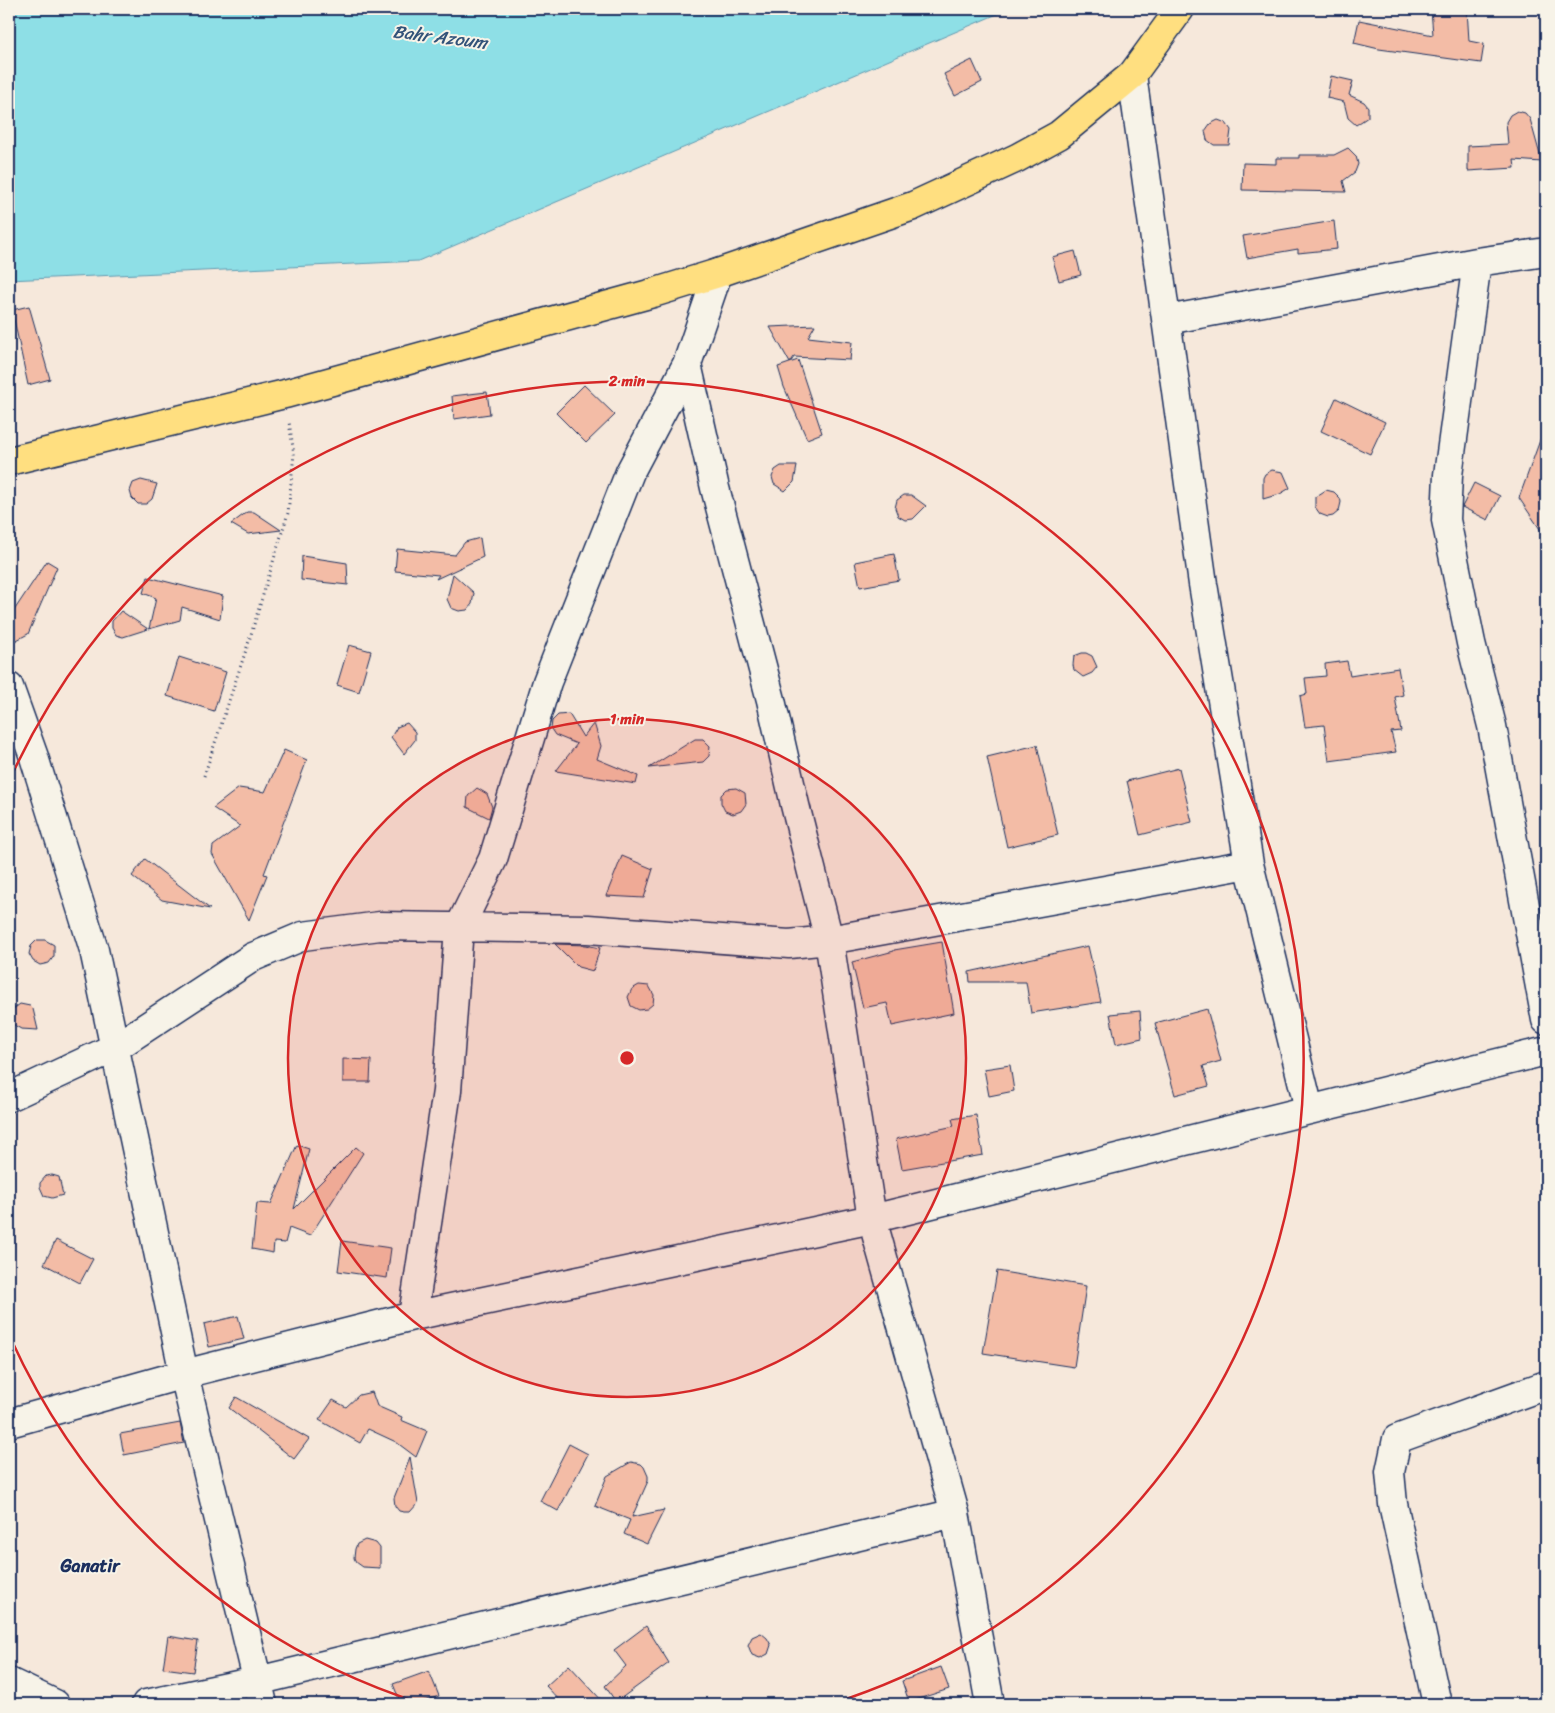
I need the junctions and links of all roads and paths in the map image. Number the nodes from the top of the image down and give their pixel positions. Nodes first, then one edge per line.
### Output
1 (1180, 9) edge
2 (1132, 75) junction
3 (1546, 252) edge
4 (1477, 262) junction
5 (718, 273) junction
6 (1167, 320) junction
7 (687, 364) junction
8 (285, 394) junction
9 (9, 461) edge
10 (9, 687) edge
11 (204, 776) dead end
12 (1249, 864) junction
13 (459, 928) junction
14 (829, 940) junction
15 (1546, 1020) edge
16 (116, 1047) junction
17 (1546, 1051) edge
18 (9, 1097) edge
19 (1308, 1109) junction
20 (872, 1219) junction
21 (413, 1316) junction
22 (184, 1374) junction
23 (1546, 1384) edge
24 (9, 1423) edge
25 (955, 1513) junction
26 (9, 1682) edge
27 (260, 1693) edge
28 (55, 1704) edge
29 (146, 1704) edge
30 (990, 1704) edge
31 (1437, 1704) edge

1 - 2 main road
2 - 5 main road
2 - 6 street
3 - 4 street
4 - 6 street
4 - 15 street
5 - 7 street
5 - 8 main road
6 - 12 street
7 - 13 street
7 - 14 street
8 - 9 main road
8 - 11 path
10 - 16 street
12 - 14 street
12 - 19 street
13 - 14 street
13 - 16 street
13 - 21 street
14 - 20 street
16 - 18 street
16 - 22 street
17 - 19 street
19 - 20 street
20 - 21 street
20 - 25 street
21 - 22 street
22 - 24 street
22 - 27 street
23 - 31 street
25 - 27 street
25 - 30 street
26 - 28 street
27 - 29 street

